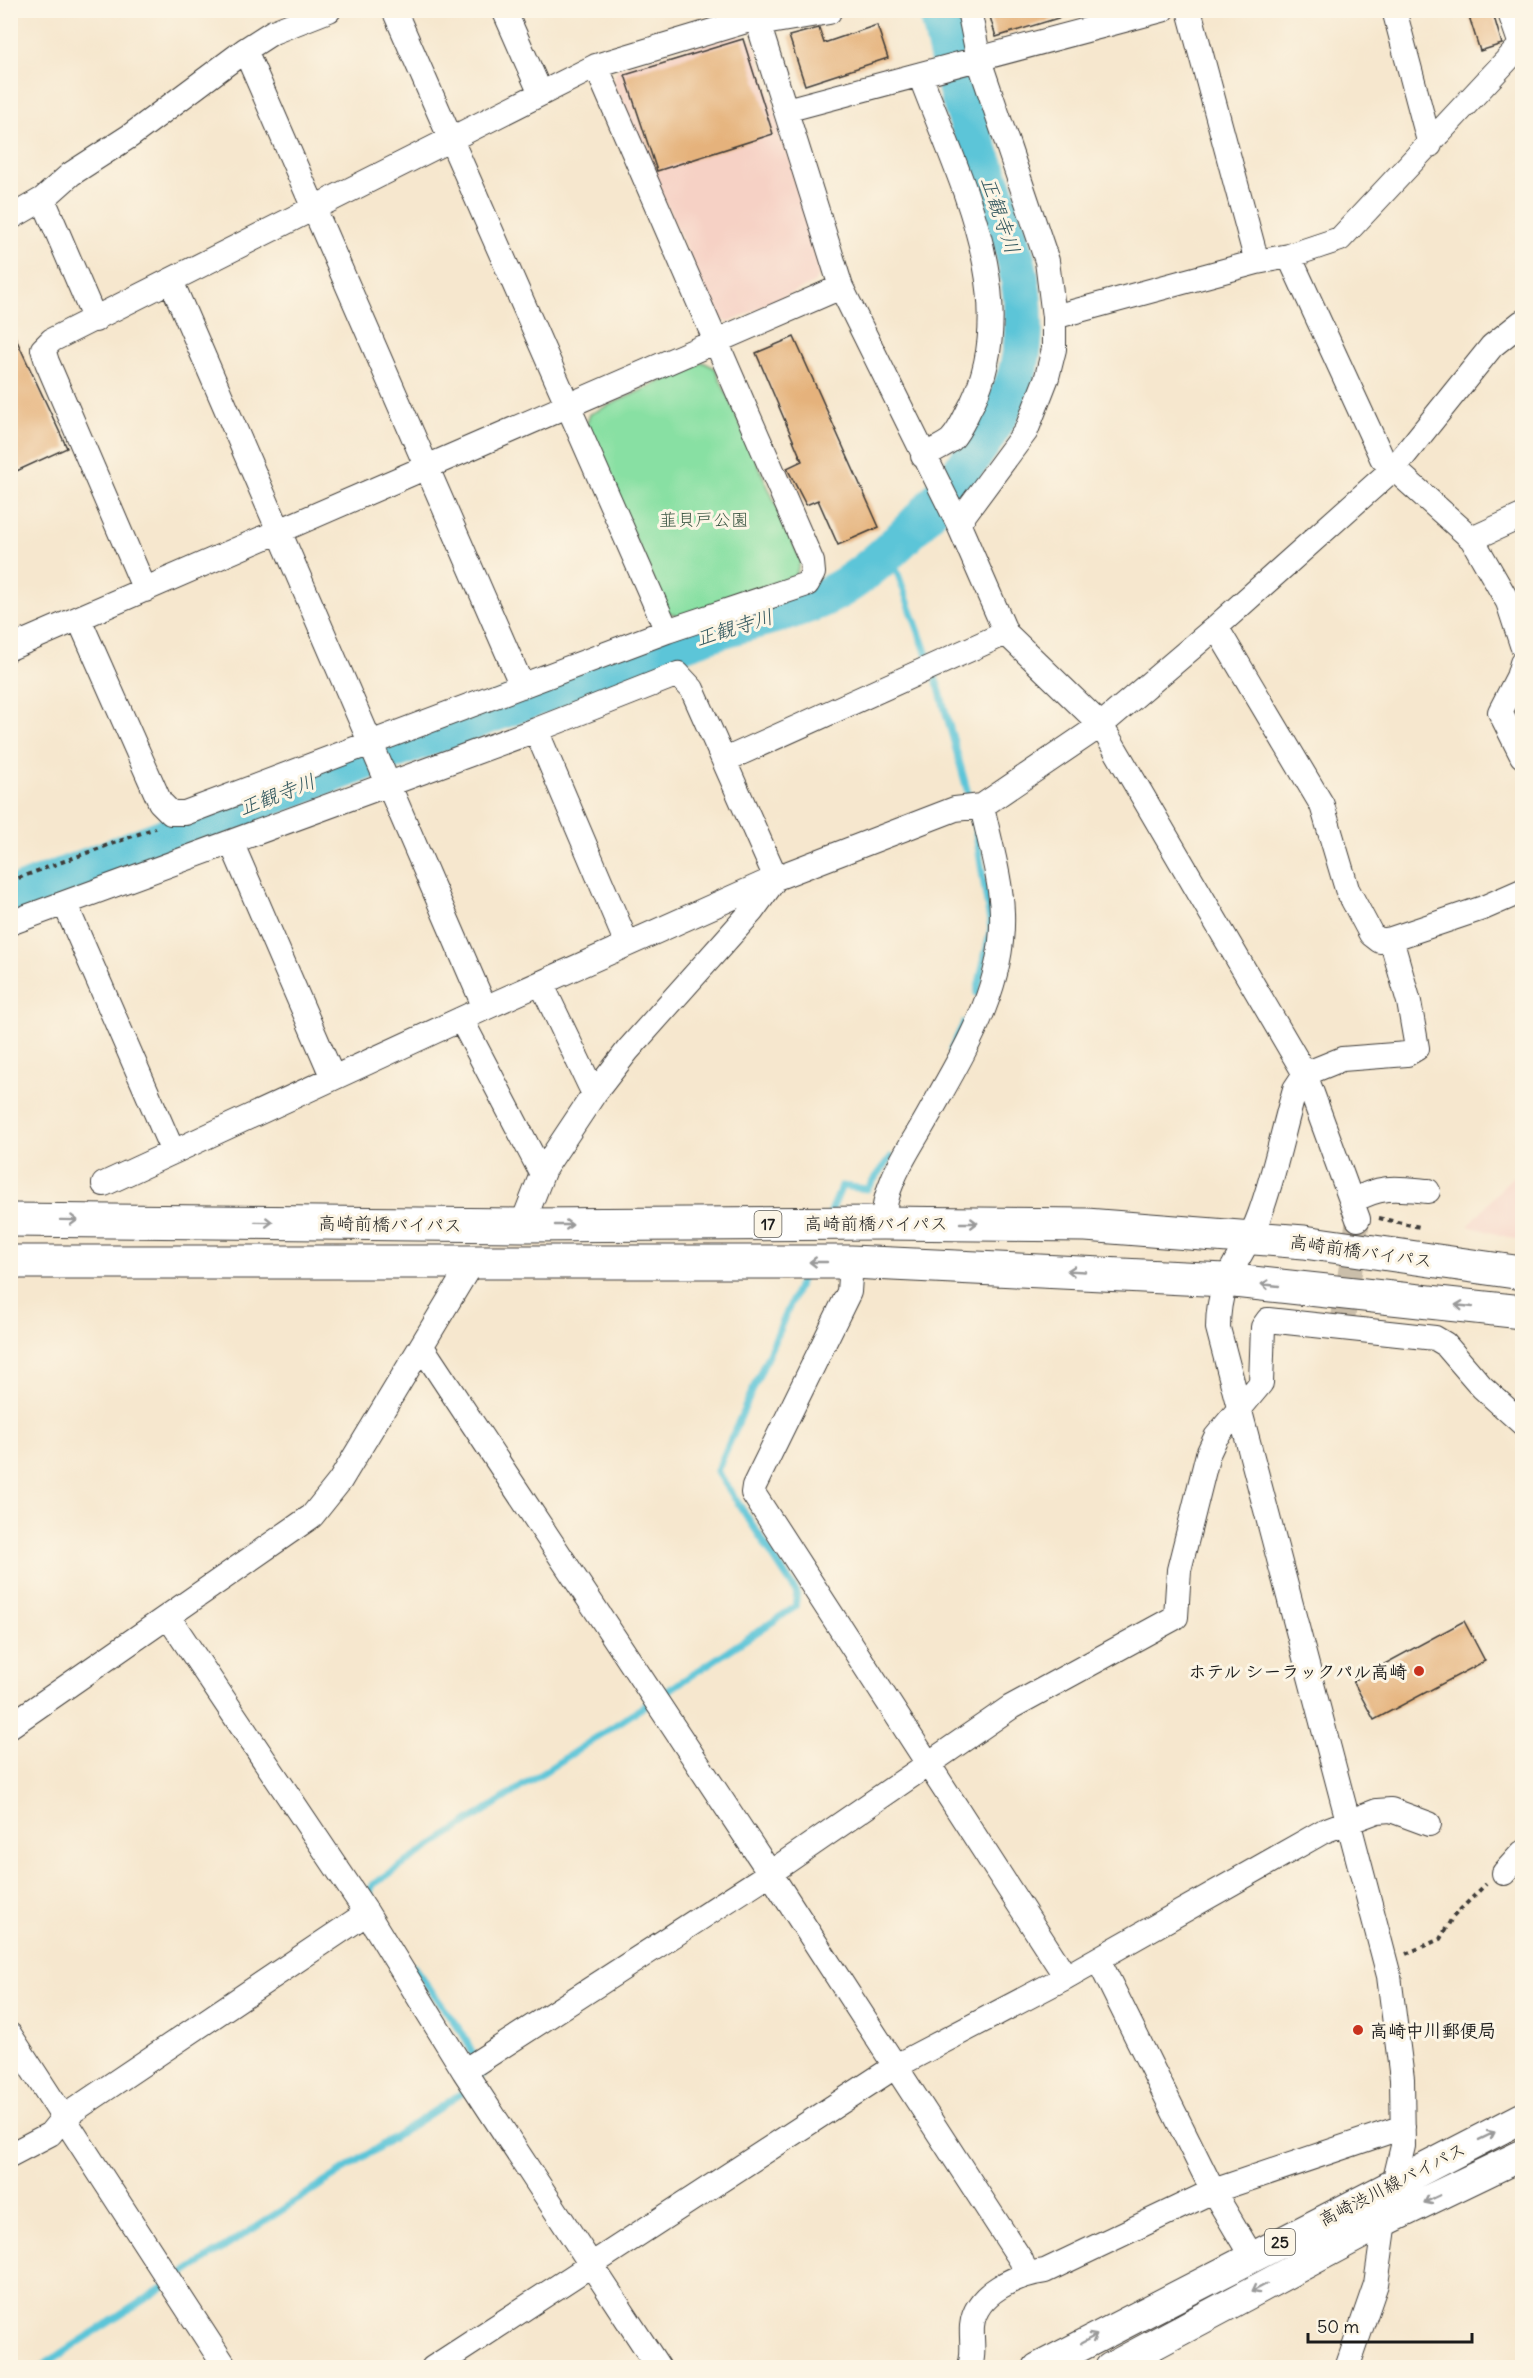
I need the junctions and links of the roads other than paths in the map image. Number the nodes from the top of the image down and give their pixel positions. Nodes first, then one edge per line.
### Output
1 (329, 10) edge
2 (394, 10) edge
3 (504, 10) edge
4 (969, 10) edge
5 (1162, 10) edge
6 (1189, 10) edge
7 (1394, 10) edge
8 (1509, 10) edge
9 (829, 12) edge
10 (756, 18) edge
11 (245, 50) junction
12 (975, 61) junction
13 (596, 66) junction
14 (928, 73) junction
15 (540, 92) junction
16 (786, 110) junction
17 (452, 140) junction
18 (1430, 145) junction
19 (43, 199) junction
20 (315, 208) junction
21 (10, 218) edge
22 (1289, 256) junction
23 (1257, 262) junction
24 (171, 281) junction
25 (841, 287) junction
26 (1054, 317) junction
27 (94, 320) junction
28 (1522, 321) edge
29 (716, 343) junction
30 (570, 406) junction
31 (927, 464) junction
32 (428, 467) junction
33 (1394, 468) junction
34 (954, 516) junction
35 (1522, 516) edge
36 (278, 532) junction
37 (1472, 539) junction
38 (145, 590) junction
39 (79, 619) junction
40 (1216, 627) junction
41 (667, 631) junction
42 (1006, 633) junction
43 (1522, 645) edge
44 (10, 648) edge
45 (1521, 672) edge
46 (522, 686) junction
47 (1101, 725) junction
48 (536, 730) junction
49 (372, 746) junction
50 (1522, 756) edge
51 (725, 760) junction
52 (388, 779) junction
53 (982, 806) junction
54 (231, 842) junction
55 (776, 878) junction
56 (1522, 891) edge
57 (65, 904) junction
58 (10, 923) edge
59 (1391, 939) junction
60 (627, 945) junction
61 (541, 983) junction
62 (485, 1008) junction
63 (461, 1019) junction
64 (1305, 1074) junction
65 (333, 1078) junction
66 (594, 1094) junction
67 (173, 1152) junction
68 (542, 1174) junction
69 (104, 1184) dead end
70 (1428, 1191) dead end
71 (10, 1220) edge
72 (883, 1223) junction
73 (522, 1225) junction
74 (1249, 1236) junction
75 (472, 1262) junction
76 (851, 1262) junction
77 (10, 1263) edge
78 (1522, 1273) edge
79 (1225, 1280) junction
80 (1522, 1312) edge
81 (422, 1347) junction
82 (1238, 1411) junction
83 (1522, 1423) edge
84 (169, 1618) junction
85 (10, 1726) edge
86 (930, 1764) junction
87 (1347, 1822) junction
88 (1430, 1824) dead end
89 (1522, 1853) edge
90 (770, 1873) junction
91 (1504, 1873) road end
92 (367, 1913) junction
93 (1098, 1959) junction
94 (1066, 1977) junction
95 (10, 2035) edge
96 (897, 2066) junction
97 (464, 2071) junction
98 (64, 2117) junction
99 (1522, 2118) edge
100 (1403, 2127) junction
101 (10, 2155) edge
102 (1522, 2155) edge
103 (1394, 2183) junction
104 (1214, 2191) junction
105 (1385, 2221) junction
106 (1251, 2257) junction
107 (591, 2265) junction
108 (1026, 2274) junction
109 (226, 2367) edge
110 (433, 2367) edge
111 (659, 2367) edge
112 (969, 2367) edge
113 (1038, 2367) edge
114 (1110, 2367) edge
115 (1347, 2367) edge

1 - 11 street
2 - 17 street
3 - 15 street
4 - 12 street
5 - 12 street
6 - 23 street
7 - 18 street
8 - 18 street
9 - 10 street
10 - 13 street
10 - 16 street
11 - 19 street
11 - 20 street
12 - 14 street
12 - 26 street
13 - 15 street
13 - 29 street
14 - 16 street
14 - 31 street
15 - 17 street
16 - 25 street
17 - 20 street
17 - 30 street
18 - 22 street
19 - 21 street
19 - 27 street
20 - 24 street
20 - 32 street
22 - 23 street
22 - 33 street
23 - 26 street
24 - 27 street
24 - 36 street
25 - 29 street
25 - 31 street
26 - 34 street
27 - 38 street
28 - 33 street
29 - 30 street
29 - 41 street
30 - 32 street
30 - 41 street
31 - 34 street
32 - 36 street
32 - 46 street
33 - 37 street
33 - 40 street
34 - 42 street
35 - 37 street
36 - 38 street
36 - 49 street
37 - 43 street
38 - 39 street
39 - 44 street
39 - 49 street
40 - 47 street
40 - 59 street
41 - 46 street
42 - 47 street
42 - 51 street
45 - 50 street
46 - 49 street
47 - 53 street
47 - 64 street
48 - 51 street
48 - 52 street
48 - 60 street
49 - 52 street
51 - 55 street
52 - 54 street
52 - 62 street
53 - 55 street
53 - 72 street
54 - 57 street
54 - 65 street
55 - 60 street
55 - 66 street
56 - 59 street
57 - 58 street
57 - 67 street
59 - 64 street
60 - 61 street
61 - 62 street
61 - 66 street
62 - 63 street
63 - 65 street
63 - 68 street
64 - 70 street
64 - 74 street
65 - 67 street
66 - 68 street
67 - 69 street
68 - 73 street
71 -> 73 highway, 高崎前橋バイパス / 17
73 -> 72 highway, 高崎前橋バイパス / 17
72 -> 74 highway, 高崎前橋バイパス / 17
74 - 78 highway, 高崎前橋バイパス / 17
74 - 79 street
76 -> 75 highway, 高崎前橋バイパス / 17
75 - 77 highway, 高崎前橋バイパス / 17
75 - 81 street
79 -> 76 highway, 高崎前橋バイパス / 17
76 - 86 street
80 -> 79 highway, 高崎前橋バイパス / 17
79 - 82 street
81 - 84 street
81 - 90 street
82 - 83 street
82 - 86 street
82 - 87 street
84 - 85 street
84 - 92 street
86 - 90 street
86 - 94 street
87 - 88 street
87 - 93 street
87 - 100 street
89 - 91 street
90 - 96 street
90 - 97 street
92 - 97 street
92 - 98 street
93 - 94 street
93 - 104 street
94 - 96 street
95 - 98 street
96 - 107 street
96 - 108 street
97 - 107 street
98 - 101 street
98 - 109 street
103 -> 99 main road, 高崎渋川線バイパス / 25
100 - 103 street
100 - 104 street
102 -> 105 main road, 高崎渋川線バイパス / 25
103 - 105 street
103 - 106 main road, 高崎渋川線バイパス / 25
104 - 106 street
104 - 108 street
105 -> 114 main road, 高崎渋川線バイパス / 25
105 - 115 street
113 -> 106 main road, 高崎渋川線バイパス / 25
107 - 110 street
107 - 111 street
108 - 112 street

